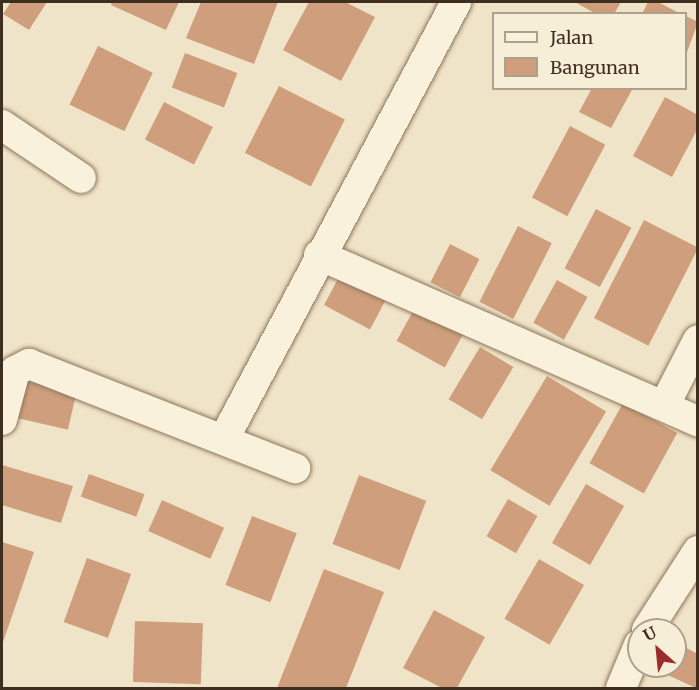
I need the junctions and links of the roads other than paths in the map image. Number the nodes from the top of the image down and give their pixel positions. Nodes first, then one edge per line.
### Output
1 (456, 2) edge
2 (2, 125) edge
3 (81, 178) dead end
4 (319, 255) junction
5 (698, 340) edge
6 (664, 406) junction
7 (2, 420) edge
8 (698, 421) edge
9 (225, 437) junction
10 (295, 468) dead end
11 (698, 551) edge
12 (655, 618) edge
13 (627, 674) edge
14 (621, 688) edge

1 - 4 street
2 - 3 street
4 - 6 street
4 - 9 street
5 - 6 street
6 - 8 street
7 - 9 street
9 - 10 street
11 - 12 street
13 - 14 street

